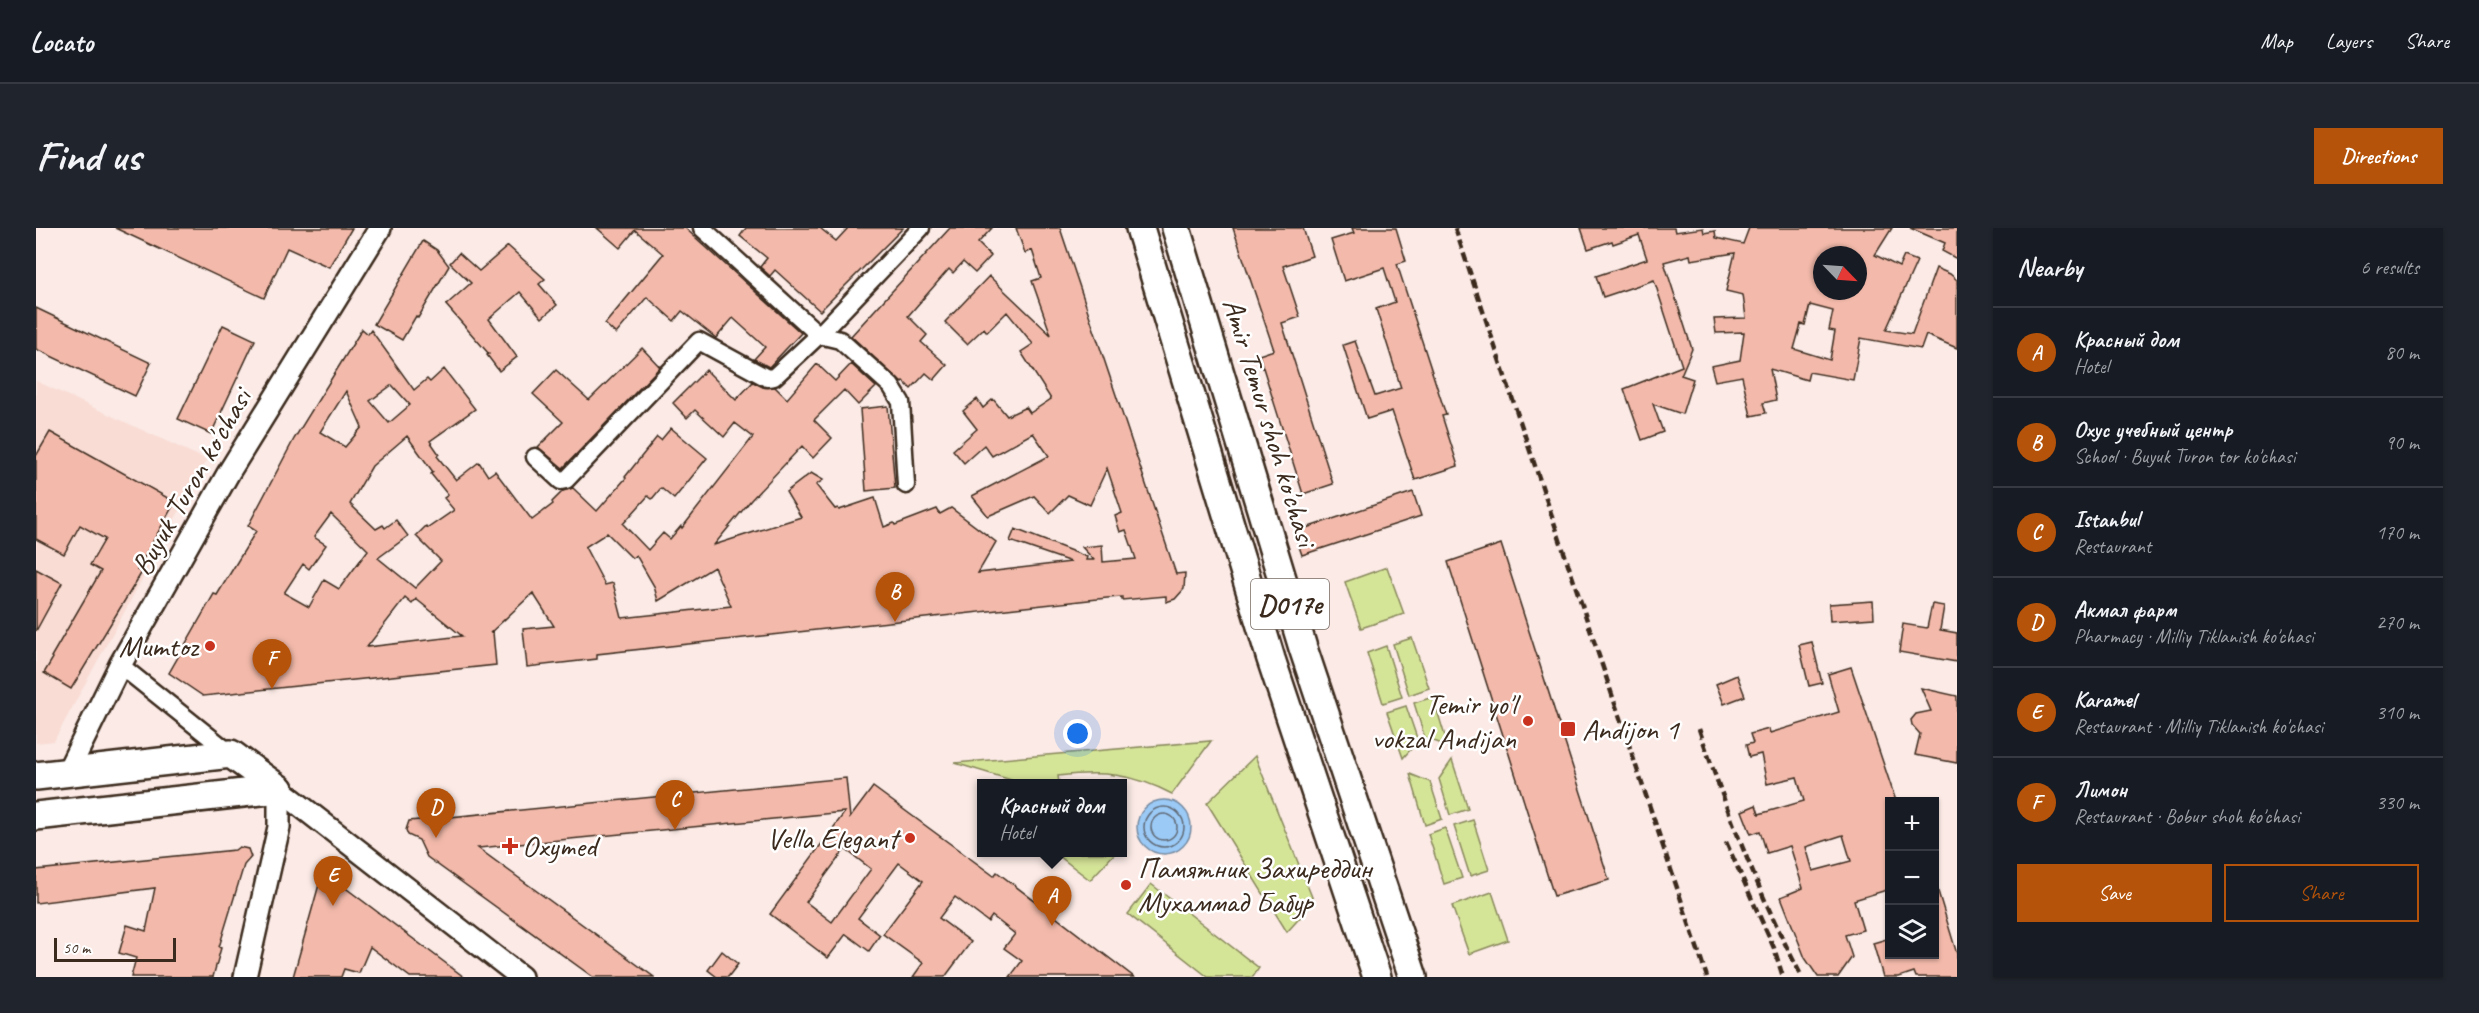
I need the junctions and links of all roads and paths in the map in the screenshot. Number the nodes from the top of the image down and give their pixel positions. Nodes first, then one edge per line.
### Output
1 (380, 228) edge
2 (702, 228) edge
3 (921, 228) edge
4 (1140, 228) edge
5 (1176, 228) edge
6 (819, 335) junction
7 (535, 457) dead end
8 (906, 485) dead end
9 (1303, 648) junction
10 (1271, 659) junction
11 (120, 665) junction
12 (231, 754) junction
13 (67, 773) junction
14 (36, 776) edge
15 (279, 789) junction
16 (36, 816) edge
17 (245, 977) edge
18 (521, 977) edge
19 (1377, 977) edge
20 (1413, 977) edge

1 - 11 street, Buyuk Turon ko'chasi
2 - 6 street
3 - 6 street
4 - 10 main road, D017e
5 - 9 main road, Amir Temur shoh ko'chasi / D017e
6 - 7 street
6 - 8 street
9 - 10 main road
9 - 20 main road, Amir Temur shoh ko'chasi / D017e
10 - 19 main road, D017e
11 - 12 street
11 - 13 street, Buyuk Turon ko'chasi
12 - 13 main road
12 - 15 main road
13 - 14 main road
15 - 16 main road
15 - 17 street
15 - 18 street

